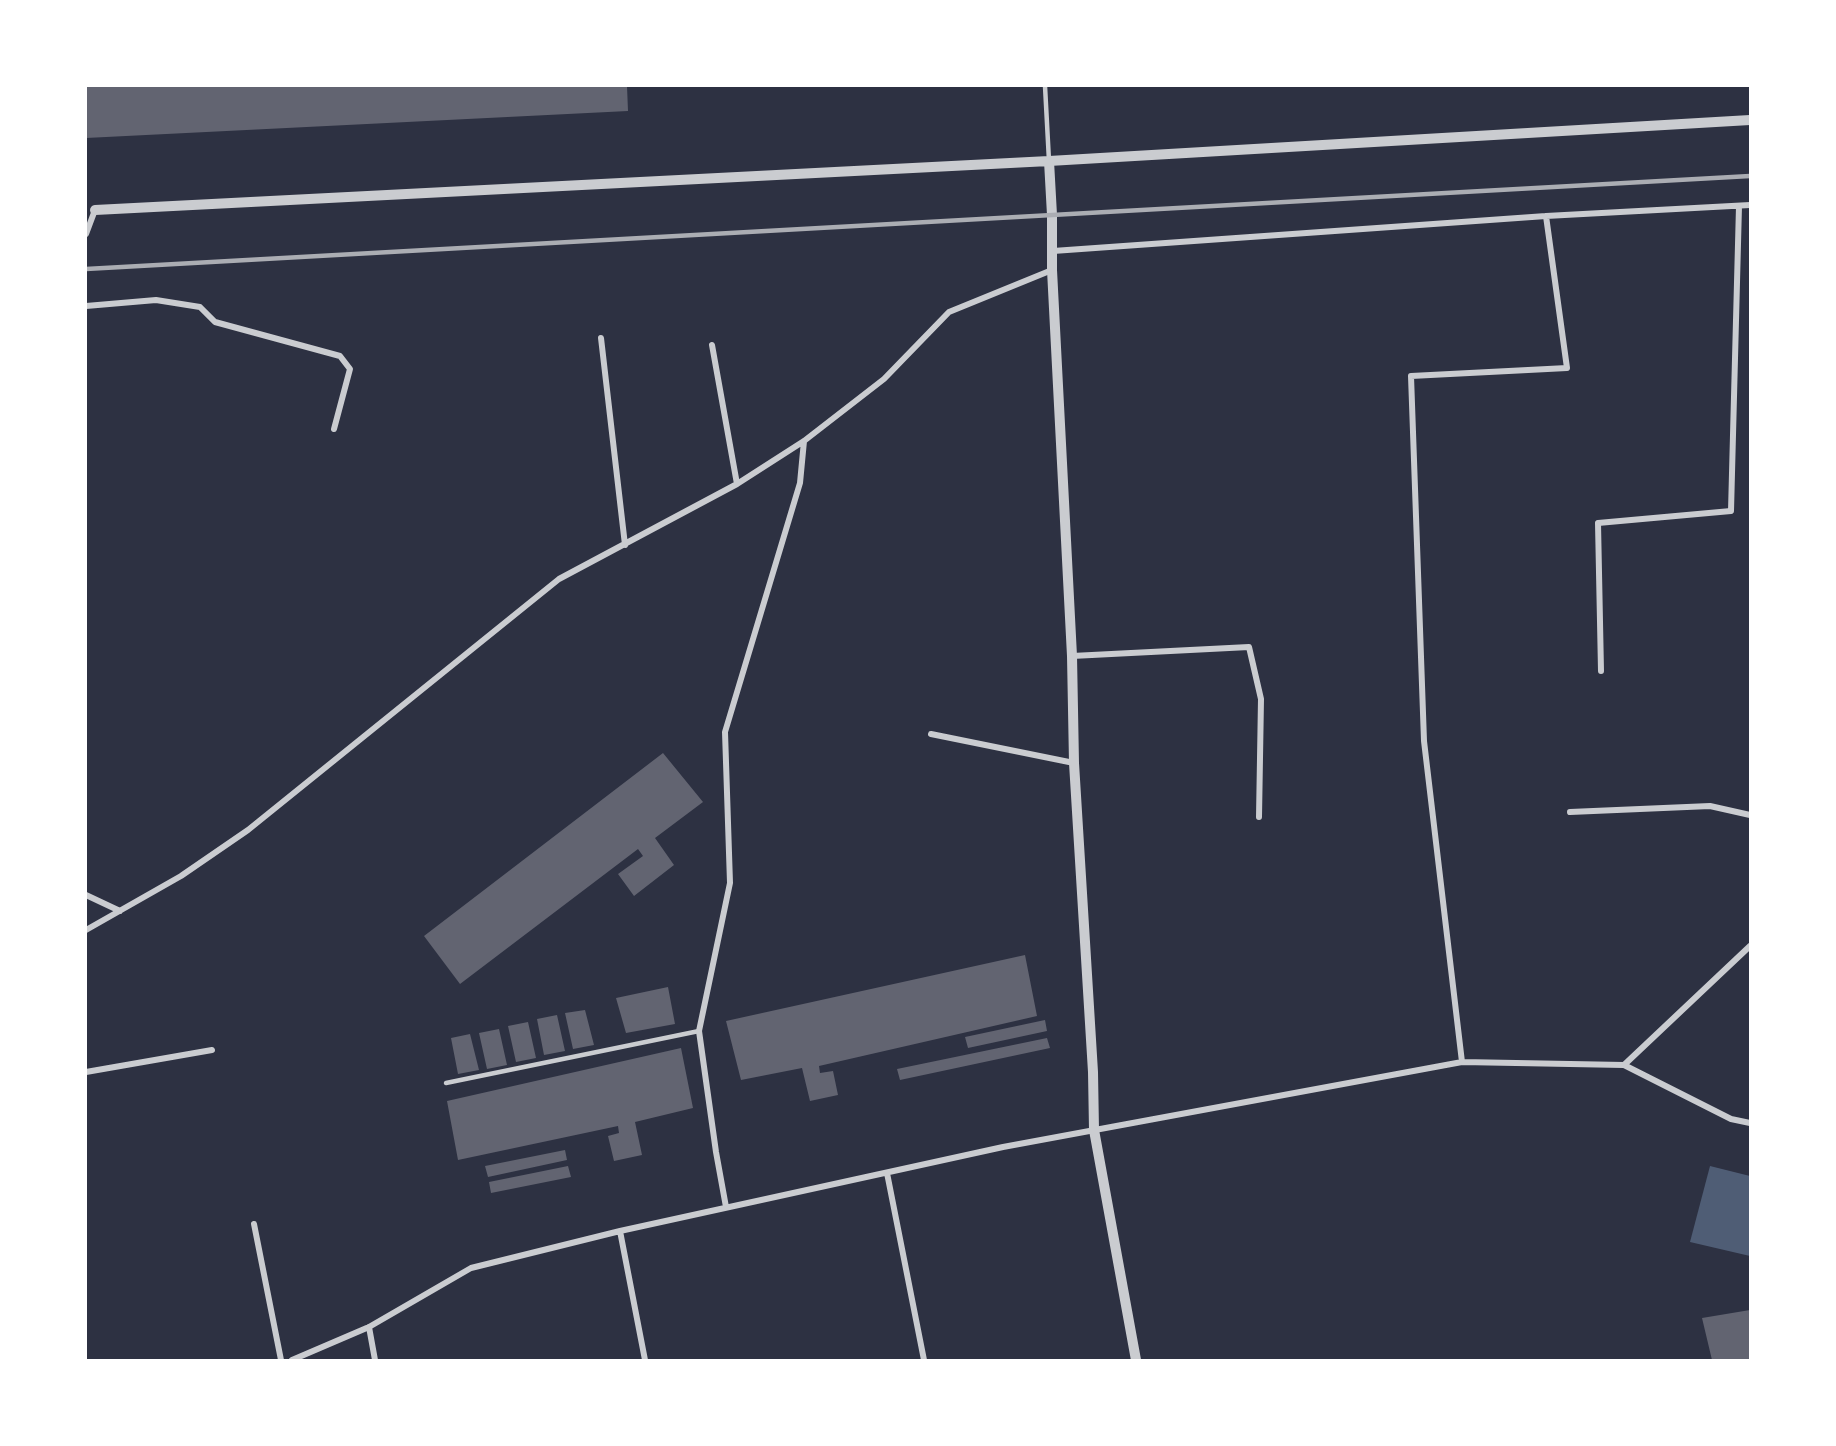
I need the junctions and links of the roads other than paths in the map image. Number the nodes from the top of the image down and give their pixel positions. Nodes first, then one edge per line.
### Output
1 (1045, 86) edge
2 (1750, 120) edge
3 (1049, 161) junction
4 (1750, 205) edge
5 (1739, 206) junction
6 (95, 210) joint
7 (1546, 216) junction
8 (86, 234) edge
9 (1053, 251) junction
10 (1052, 270) junction
11 (86, 306) edge
12 (601, 338) dead end
13 (712, 345) dead end
14 (334, 429) dead end
15 (804, 441) junction
16 (737, 484) junction
17 (625, 545) junction
18 (1072, 656) junction
19 (1601, 671) dead end
20 (931, 734) dead end
21 (1074, 763) junction
22 (1570, 812) dead end
23 (1750, 814) edge
24 (1259, 817) dead end
25 (86, 895) edge
26 (120, 911) junction
27 (86, 930) edge
28 (1750, 946) edge
29 (699, 1031) junction
30 (212, 1050) dead end
31 (1462, 1062) junction
32 (1623, 1065) junction
33 (86, 1072) edge
34 (446, 1083) dead end
35 (1750, 1123) edge
36 (1094, 1130) junction
37 (887, 1173) junction
38 (726, 1207) junction
39 (254, 1224) dead end
40 (620, 1231) junction
41 (369, 1327) junction
42 (281, 1360) edge
43 (292, 1360) edge
44 (375, 1360) edge
45 (645, 1360) edge
46 (924, 1360) edge
47 (1136, 1360) edge

1 - 3 lane
2 - 3 street
3 - 6 street
3 - 9 street
4 - 5 street
5 - 7 street
5 - 19 street
6 - 8 street
7 - 9 street
7 - 31 street
9 - 10 street
10 - 15 street
10 - 18 street
11 - 14 street
12 - 17 street
13 - 16 street
15 - 16 street
15 - 29 street
16 - 17 street
17 - 26 street
18 - 21 street
18 - 24 street
20 - 21 street
21 - 36 street
22 - 23 street
25 - 26 street
26 - 27 street
28 - 32 street
29 - 34 lane
29 - 38 street
30 - 33 street
31 - 32 street
31 - 36 street
32 - 35 street
36 - 37 street
36 - 47 street
37 - 38 street
37 - 46 street
38 - 40 street
39 - 42 street
40 - 41 street
40 - 45 street
41 - 43 street
41 - 44 street

